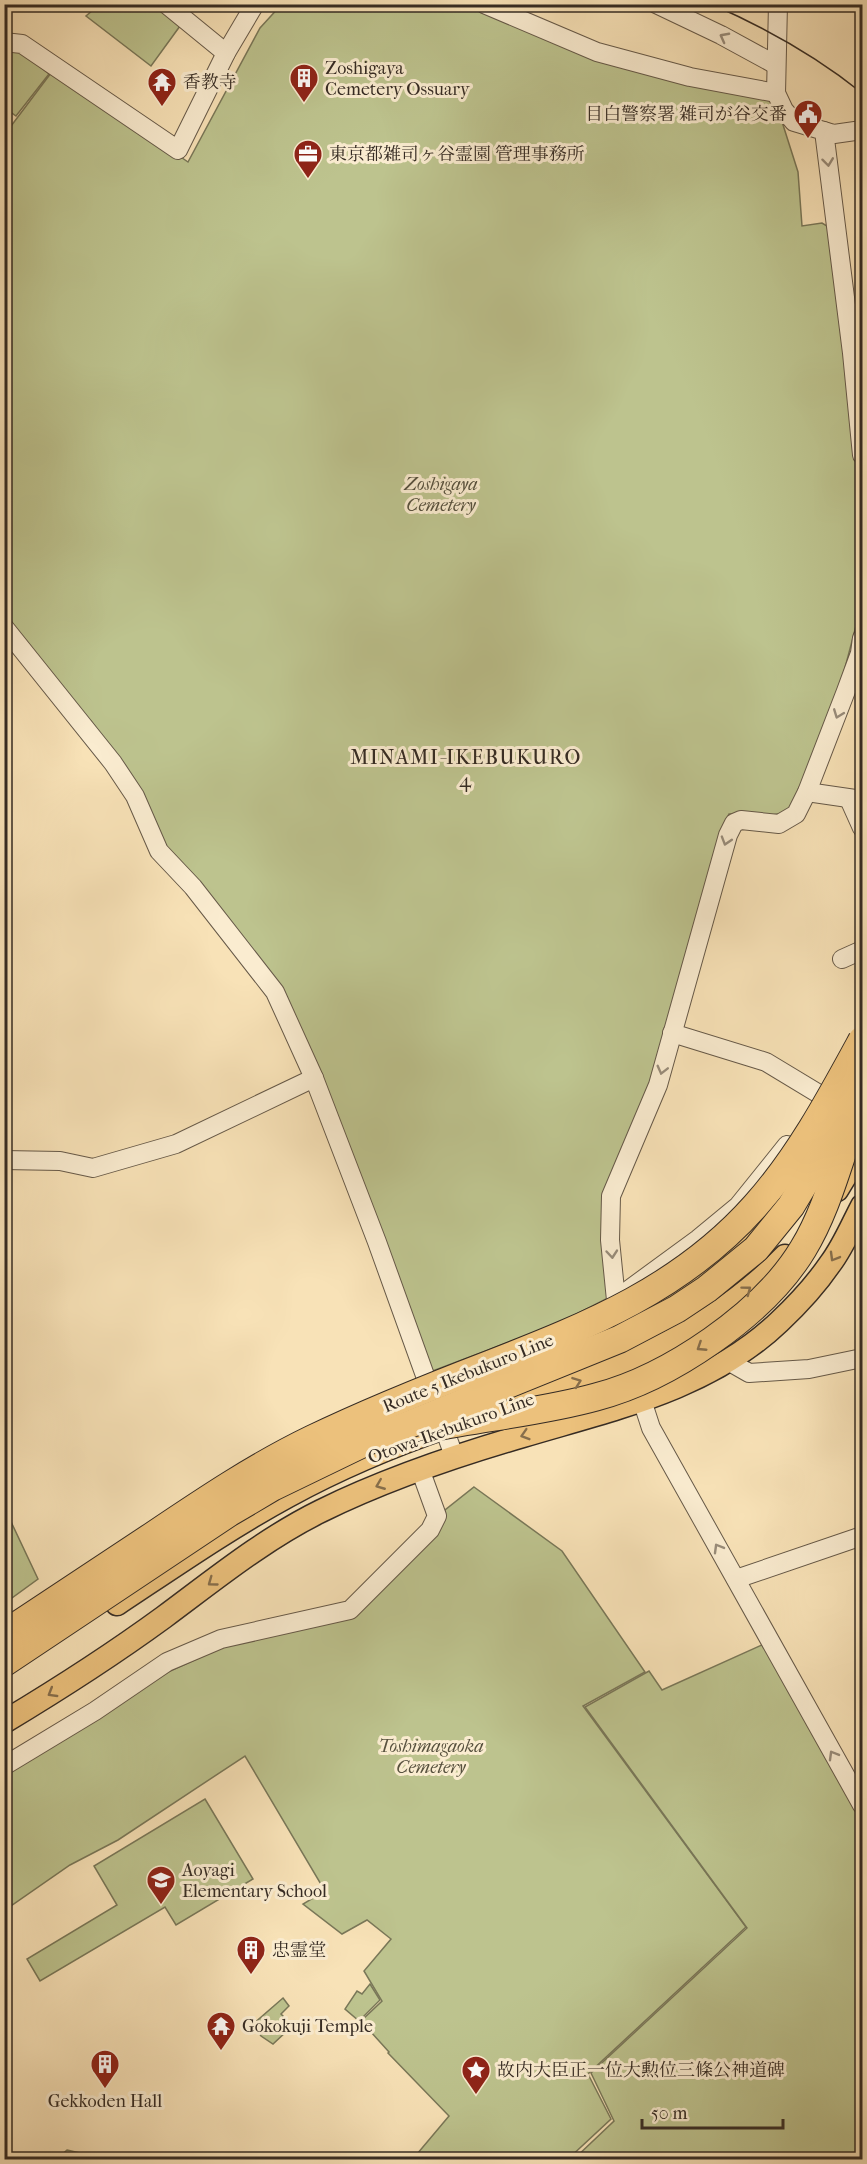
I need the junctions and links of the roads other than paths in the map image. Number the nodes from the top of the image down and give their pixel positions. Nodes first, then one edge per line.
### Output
1 (166, 4) edge
2 (255, 4) edge
3 (484, 4) edge
4 (656, 4) edge
5 (778, 4) edge
6 (4, 42) edge
7 (226, 53) junction
8 (776, 65) junction
9 (776, 93) junction
10 (862, 130) edge
11 (824, 131) junction
12 (862, 455) edge
13 (4, 627) edge
14 (862, 638) edge
15 (807, 792) junction
16 (856, 799) edge
17 (862, 828) edge
18 (862, 950) edge
19 (842, 960) dead end
20 (862, 1031) edge
21 (672, 1033) junction
22 (862, 1040) edge
23 (314, 1078) junction
24 (862, 1087) edge
25 (862, 1093) edge
26 (825, 1096) junction
27 (862, 1120) edge
28 (862, 1139) edge
29 (862, 1149) edge
30 (4, 1160) edge
31 (862, 1206) edge
32 (616, 1300) junction
33 (622, 1325) junction
34 (862, 1358) edge
35 (631, 1361) junction
36 (728, 1361) junction
37 (433, 1399) junction
38 (641, 1401) junction
39 (444, 1428) junction
40 (366, 1442) junction
41 (454, 1456) junction
42 (420, 1469) junction
43 (862, 1536) edge
44 (736, 1580) junction
45 (4, 1634) edge
46 (4, 1646) edge
47 (4, 1663) edge
48 (4, 1676) edge
49 (4, 1722) edge
50 (4, 1766) edge
51 (862, 1805) edge

1 - 7 street
2 - 7 street
3 - 9 street
8 -> 4 street
5 - 8 street
6 - 7 street
8 - 9 street
9 - 11 street
10 - 11 street
11 -> 12 street
13 - 23 street
14 -> 15 street
15 - 16 street
15 -> 21 street
16 - 17 street
18 - 19 street
20 - 26 street
21 - 26 street
21 -> 32 street
22 - 45 highway, Route 5 Ikebukuro Line, bridge
23 - 30 street
23 - 37 street
24 - 40 highway, Route 5 Ikebukuro Line, bridge
25 -> 40 highway, bridge
26 - 27 street
26 - 32 street
28 - 33 main road, Otowa-Ikebukuro Line
35 -> 29 main road, Otowa-Ikebukuro Line
31 -> 36 main road, Otowa-Ikebukuro Line
32 - 33 street
33 - 35 street
33 - 37 main road, Otowa-Ikebukuro Line
34 - 36 street
35 - 38 street
39 -> 35 main road, Otowa-Ikebukuro Line
36 - 38 main road, Otowa-Ikebukuro Line
37 - 39 street
37 - 46 main road, Otowa-Ikebukuro Line
38 -> 41 main road, Otowa-Ikebukuro Line
44 -> 38 street
39 - 41 street
39 - 48 main road, Otowa-Ikebukuro Line
40 - 47 highway, Route 5 Ikebukuro Line, bridge
41 - 42 main road, Otowa-Ikebukuro Line
42 -> 49 main road, Otowa-Ikebukuro Line
42 - 50 street
43 - 44 street
51 -> 44 street

